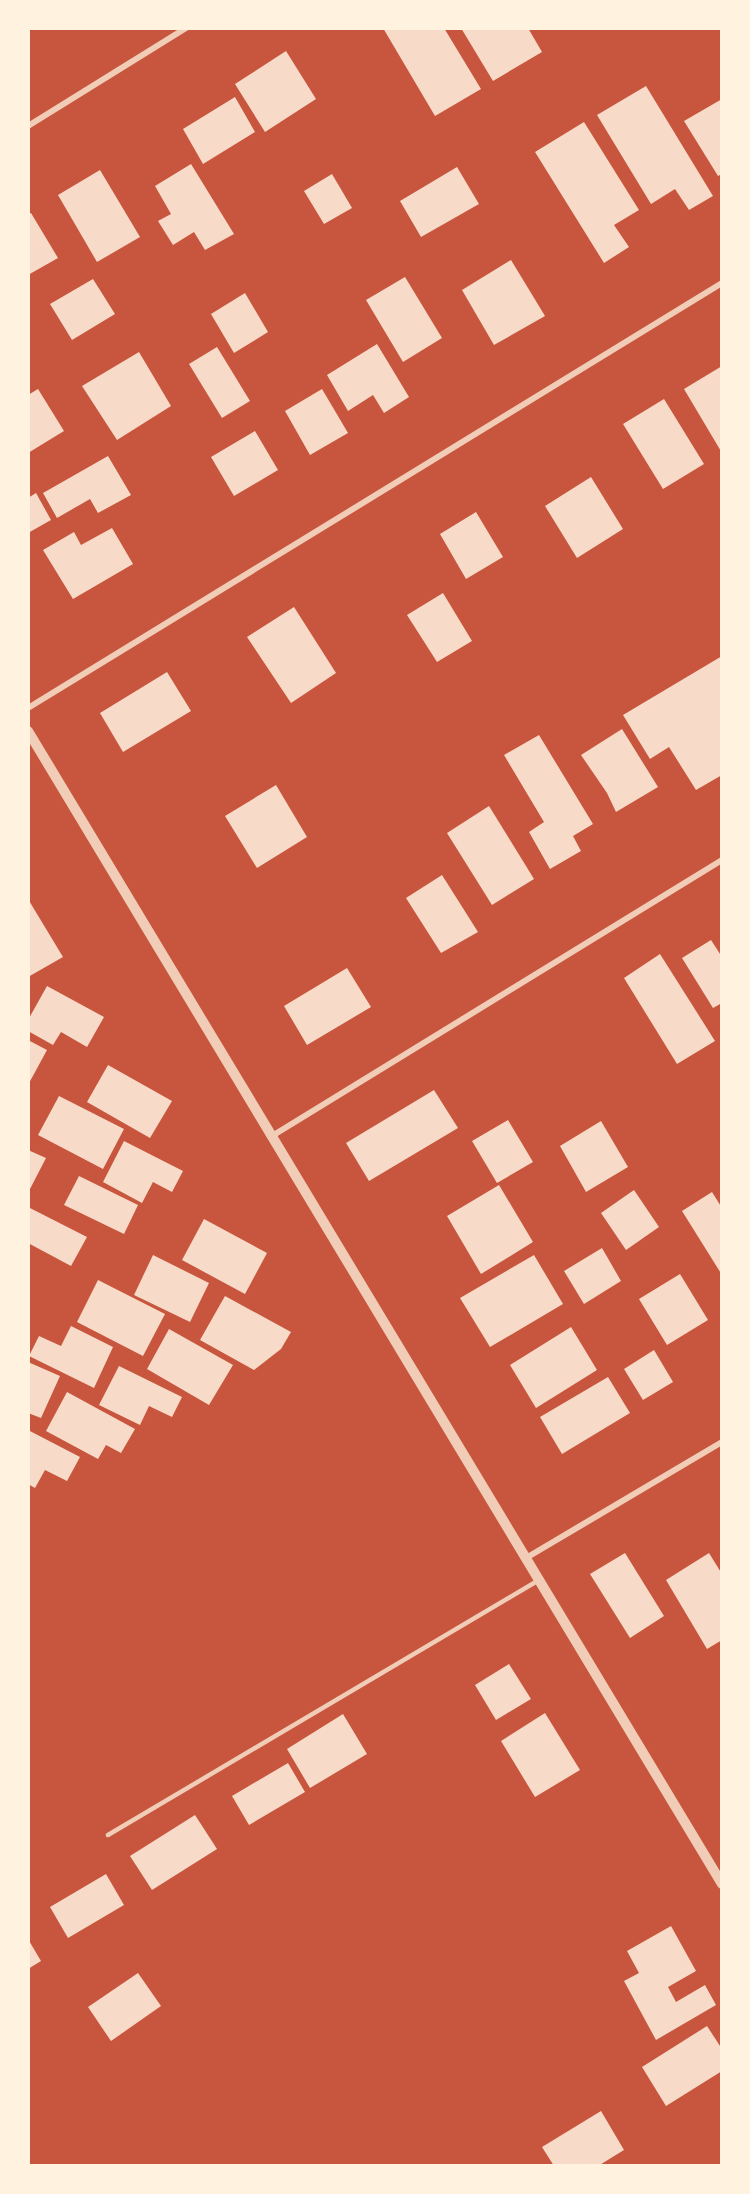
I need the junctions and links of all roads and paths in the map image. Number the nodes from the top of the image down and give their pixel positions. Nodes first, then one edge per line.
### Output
1 (182, 29) edge
2 (28, 126) edge
3 (722, 283) edge
4 (28, 708) edge
5 (28, 732) edge
6 (722, 860) edge
7 (272, 1136) junction
8 (722, 1442) edge
9 (526, 1558) junction
10 (539, 1580) junction
11 (108, 1835) dead end
12 (722, 1884) edge

1 - 2 street
3 - 4 street
5 - 7 street
6 - 7 street
7 - 9 street
8 - 9 street
9 - 10 street
10 - 11 lane
10 - 12 street

